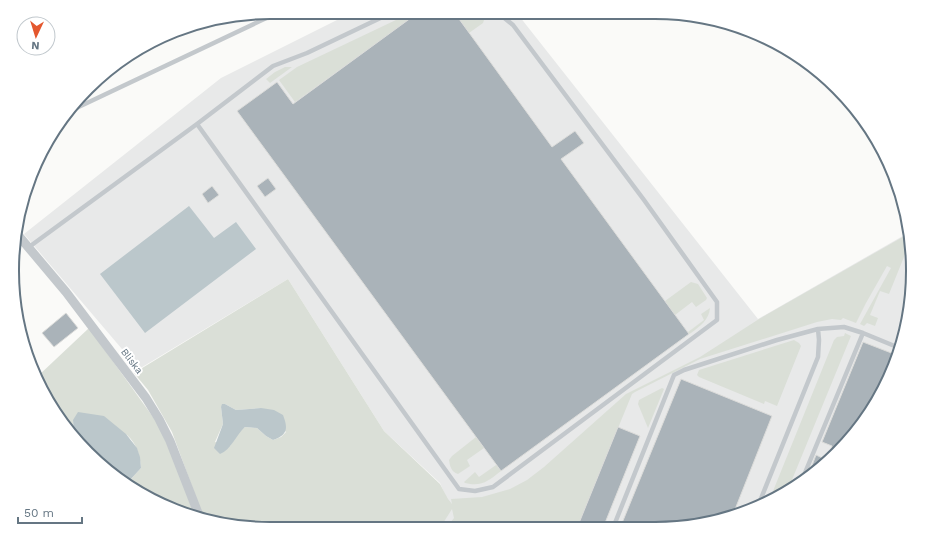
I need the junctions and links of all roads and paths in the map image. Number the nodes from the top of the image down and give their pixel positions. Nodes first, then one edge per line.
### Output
1 (263, 19) edge
2 (378, 19) edge
3 (506, 19) edge
4 (80, 106) edge
5 (197, 124) junction
6 (21, 238) edge
7 (29, 247) junction
8 (818, 329) junction
9 (863, 332) junction
10 (895, 345) edge
11 (805, 472) edge
12 (761, 498) edge
13 (197, 511) edge
14 (615, 522) edge

1 - 4 lane
2 - 5 lane
3 - 5 lane
5 - 7 lane
6 - 7 street, Bliska
7 - 13 street, Bliska
8 - 9 lane
8 - 12 lane
8 - 14 lane
9 - 10 lane
9 - 11 lane

